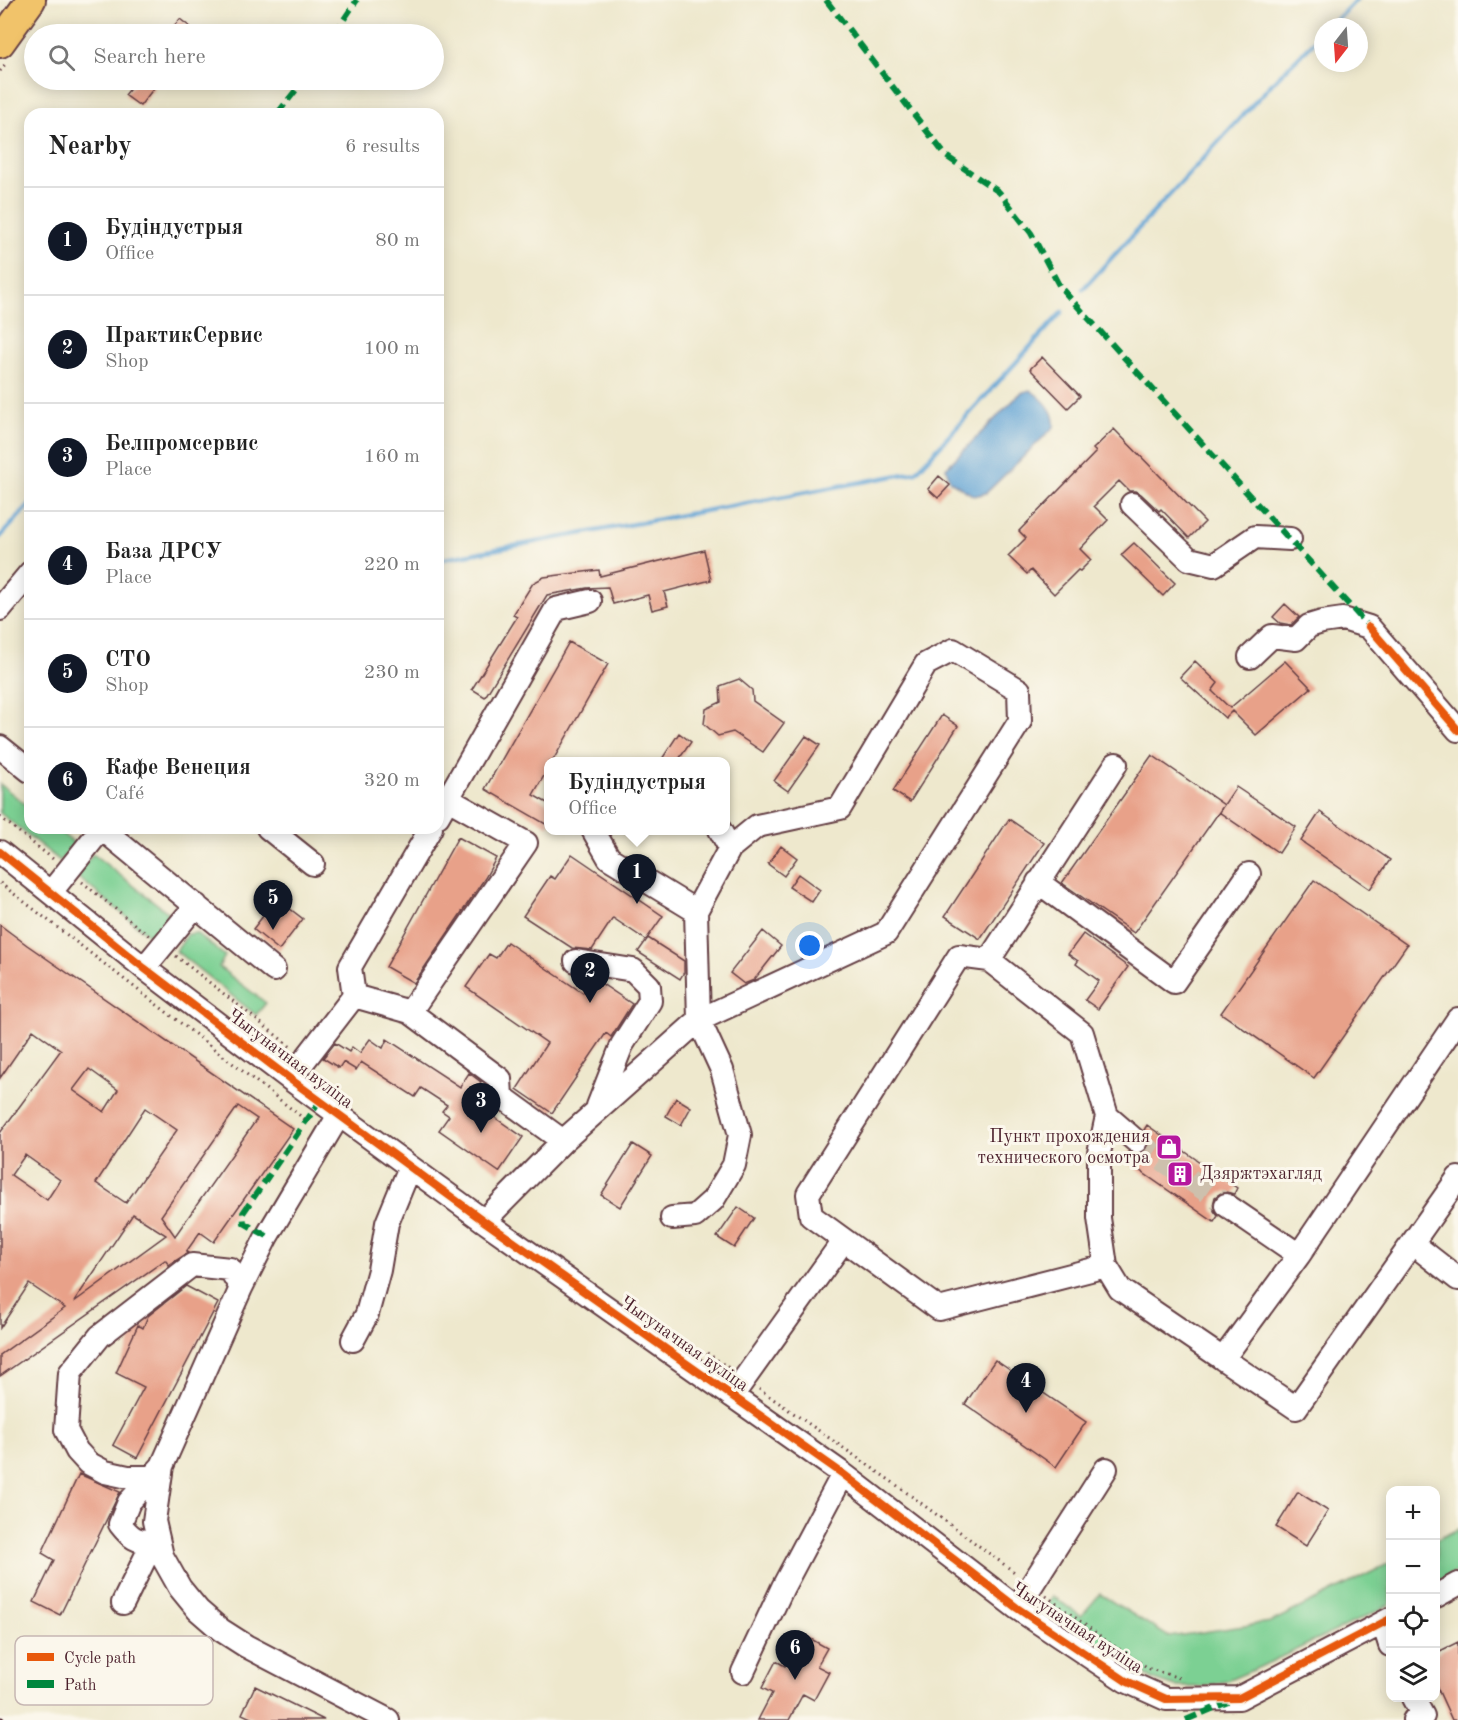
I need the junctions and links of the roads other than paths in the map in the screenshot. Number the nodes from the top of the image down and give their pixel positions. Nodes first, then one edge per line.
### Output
1 (31, 0) edge
2 (0, 43) edge
3 (1132, 504) dead end
4 (1290, 539) dead end
5 (24, 580) edge
6 (590, 601) dead end
7 (0, 609) edge
8 (1250, 657) dead end
9 (1458, 730) edge
10 (0, 747) edge
11 (1116, 764) dead end
12 (24, 766) edge
13 (444, 805) edge
14 (444, 807) edge
15 (97, 834) edge
16 (109, 834) edge
17 (276, 834) edge
18 (428, 834) edge
19 (595, 835) edge
20 (725, 839) edge
21 (0, 852) edge
22 (313, 864) dead end
23 (1249, 874) dead end
24 (1038, 882) junction
25 (51, 892) junction
26 (196, 905) junction
27 (696, 911) junction
28 (989, 960) junction
29 (576, 961) dead end
30 (144, 968) junction
31 (274, 970) dead end
32 (354, 996) junction
33 (410, 1012) junction
34 (1458, 1019) edge
35 (699, 1020) junction
36 (295, 1071) junction
37 (597, 1111) junction
38 (339, 1115) junction
39 (1107, 1116) junction
40 (563, 1141) junction
41 (1136, 1141) tunnel mouth
42 (410, 1167) junction
43 (1458, 1178) edge
44 (1226, 1205) tunnel mouth
45 (672, 1218) dead end
46 (484, 1221) junction
47 (844, 1240) junction
48 (1412, 1243) junction
49 (1299, 1255) junction
50 (1106, 1266) junction
51 (1458, 1279) edge
52 (241, 1288) junction
53 (353, 1340) dead end
54 (1223, 1359) junction
55 (739, 1388) junction
56 (1106, 1469) dead end
57 (157, 1471) junction
58 (843, 1474) junction
59 (155, 1538) junction
60 (1458, 1584) edge
61 (1440, 1594) edge
62 (123, 1603) dead end
63 (1017, 1608) junction
64 (1386, 1622) edge
65 (743, 1672) dead end
66 (1415, 1702) edge
67 (388, 1720) edge
68 (1414, 1720) edge

1 - 2 main road
3 - 4 street
5 - 7 street
6 - 13 street
8 - 9 street
10 - 12 street
11 - 24 street
14 - 33 street
15 - 25 street
16 - 26 street
17 - 22 street
18 - 32 street
19 - 27 street
20 - 27 street
20 - 35 street
21 - 25 street, Чыгуначная вуліца
23 - 24 street
24 - 28 street
25 - 30 street, Чыгуначная вуліца
26 - 30 street
26 - 31 street
27 - 35 street
28 - 39 street
28 - 47 street
29 - 37 street
30 - 36 street, Чыгуначная вуліца
32 - 33 street
32 - 36 street
33 - 40 street
34 - 49 street
35 - 37 street
35 - 45 street
36 - 38 street, Чыгуначная вуліца
37 - 40 street
38 - 42 street, Чыгуначная вуліца
38 - 52 street
39 - 41 street
39 - 50 street
40 - 46 street
42 - 46 street, Чыгуначная вуліца
42 - 53 street
43 - 48 street
44 - 49 street
46 - 55 street, Чыгуначная вуліца
47 - 50 street
47 - 55 street
48 - 51 street
48 - 54 street
49 - 54 street
50 - 54 street
52 - 57 street
52 - 57 street
55 - 58 street, Чыгуначная вуліца
56 - 63 street
57 - 59 street
57 - 59 street
58 - 63 street, Чыгуначная вуліца
58 - 65 street
59 - 62 street
59 - 67 street
60 - 61 street
63 - 64 street, Чыгуначная вуліца
66 - 68 street

